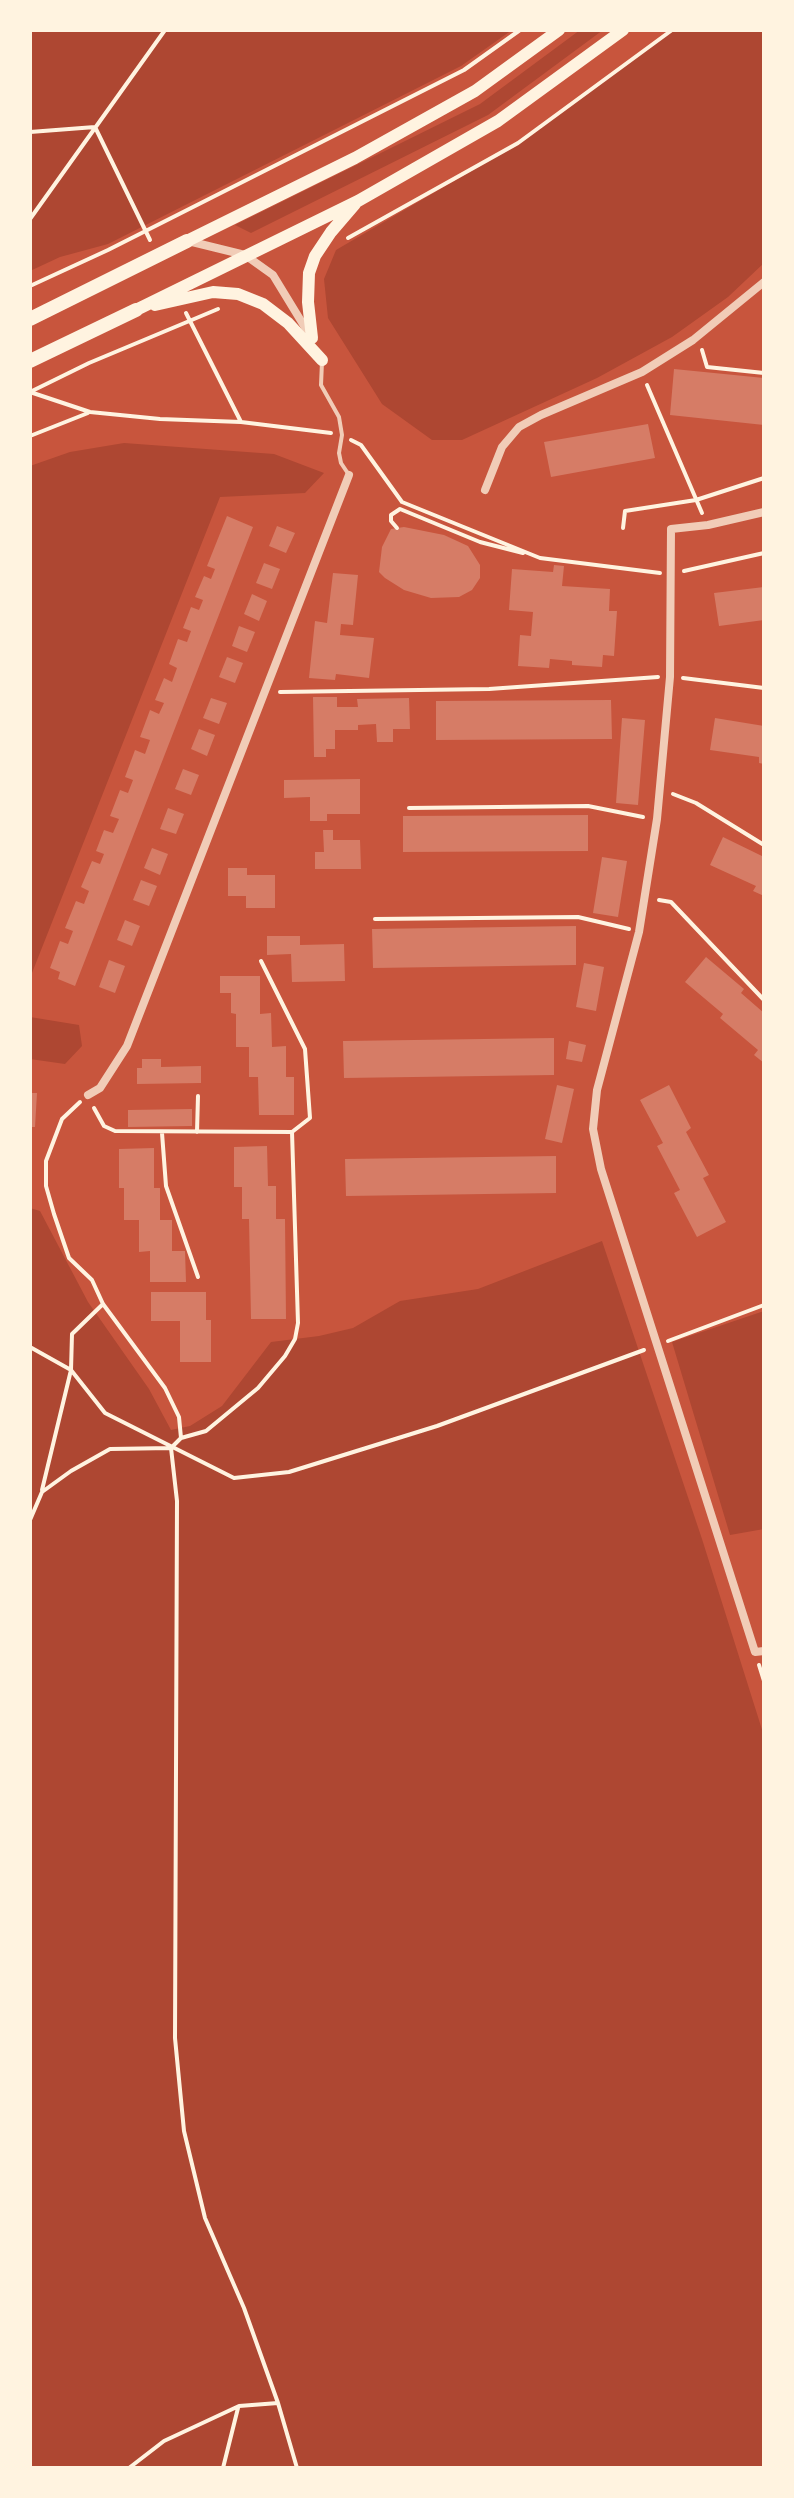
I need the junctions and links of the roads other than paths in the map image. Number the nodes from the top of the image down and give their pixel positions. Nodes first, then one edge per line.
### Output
1 (559, 30) edge
2 (623, 30) edge
3 (358, 201) junction
4 (187, 241) junction
5 (245, 255) junction
6 (764, 282) edge
7 (136, 310) junction
8 (30, 319) edge
9 (312, 338) junction
10 (322, 360) junction
11 (30, 361) edge
12 (349, 475) joint
13 (485, 490) dead end
14 (764, 512) edge
15 (88, 1095) road end
16 (759, 1652) edge

1 - 4 main road
2 - 3 main road
3 - 5 main road
3 - 9 main road
4 - 5 street
4 - 8 highway
5 - 7 main road
5 - 9 street
6 - 13 street
7 - 10 main road
7 - 11 highway
9 - 10 street
10 - 12 lane
12 - 15 street
14 - 16 street

